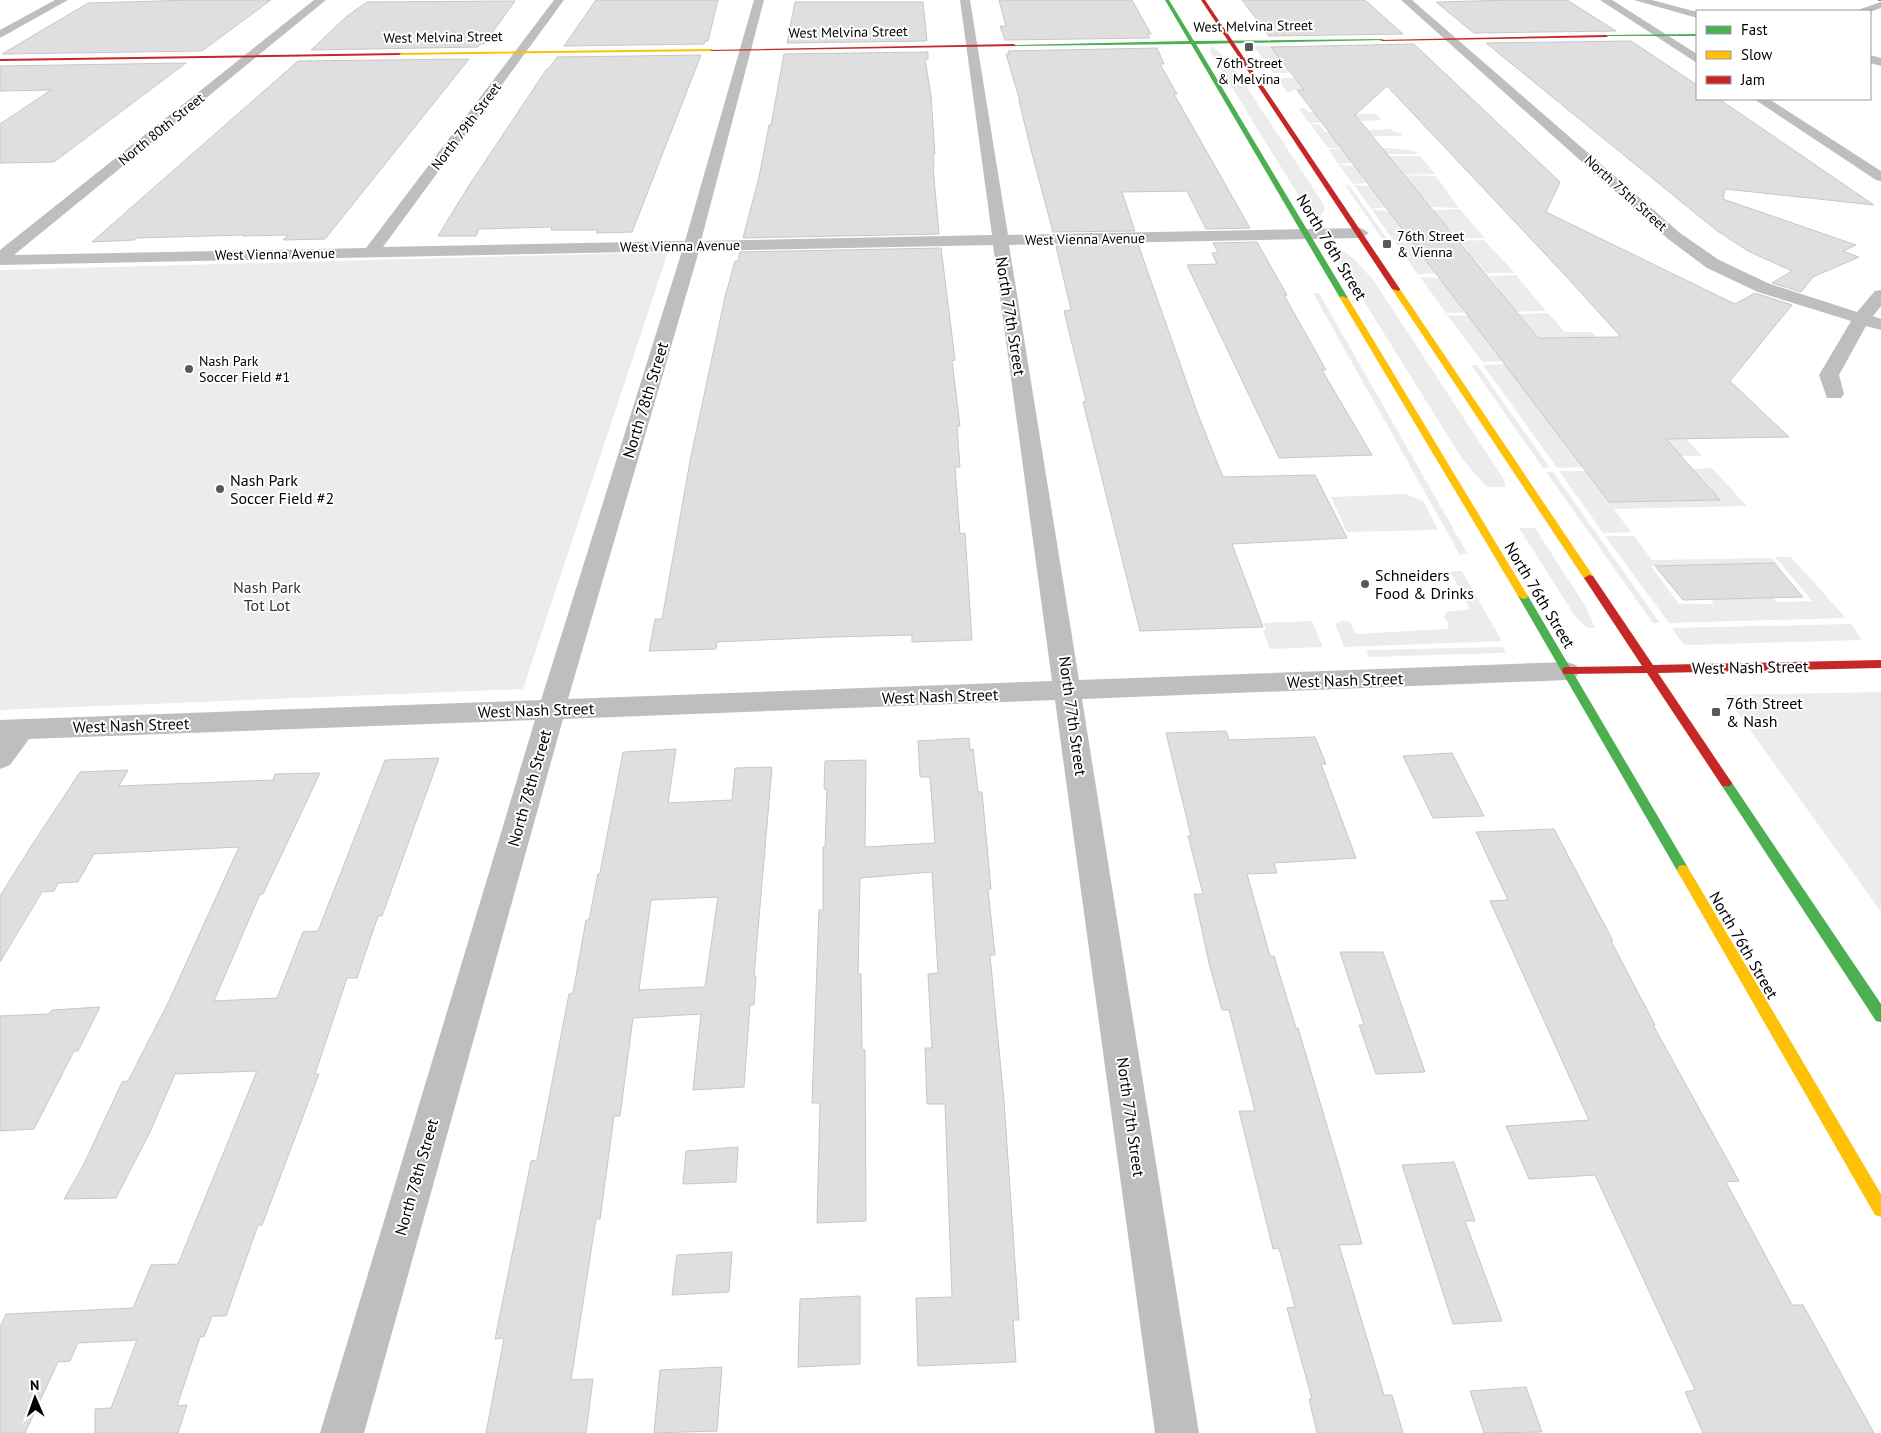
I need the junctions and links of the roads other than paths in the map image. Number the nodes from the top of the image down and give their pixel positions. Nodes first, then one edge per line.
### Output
1 (63, 0) edge
2 (321, 0) edge
3 (559, 0) edge
4 (759, 0) edge
5 (965, 0) edge
6 (1167, 0) edge
7 (1203, 0) edge
8 (1406, 0) edge
9 (1605, 0) edge
10 (1639, 0) edge
11 (1881, 5) edge
12 (1864, 10) edge
13 (1696, 15) edge
14 (0, 35) edge
15 (1661, 35) junction
16 (1696, 35) edge
17 (1452, 38) junction
18 (1231, 41) junction
19 (1191, 42) junction
20 (973, 45) junction
21 (745, 48) junction
22 (522, 51) junction
23 (253, 55) junction
24 (1696, 57) edge
25 (0, 60) edge
26 (1762, 100) edge
27 (1881, 177) edge
28 (1305, 234) junction
29 (1361, 234) junction
30 (999, 241) junction
31 (692, 246) junction
32 (371, 252) junction
33 (0, 259) edge
34 (1881, 295) edge
35 (1861, 319) junction
36 (1881, 325) edge
37 (1834, 394) dead end
38 (1881, 664) edge
39 (1649, 670) junction
40 (1567, 671) junction
41 (1069, 691) junction
42 (552, 709) junction
43 (11, 729) edge
44 (0, 758) edge
45 (1881, 1016) edge
46 (1881, 1209) edge
47 (342, 1433) edge
48 (1178, 1433) edge

1 - 14 street
2 - 23 street, North 80th Street
3 - 22 street, North 79th Street
4 - 21 street, North 78th Street
5 - 20 street, North 77th Street
6 - 19 main road, North 76th Street
7 - 18 main road, North 76th Street
8 - 17 street, North 75th Street
9 - 15 street
10 - 13 street
11 - 12 street
15 - 16 main road, West Melvina Street
15 - 17 main road, West Melvina Street
15 - 24 street
17 - 18 main road, West Melvina Street
17 - 35 street, North 75th Street
18 - 19 main road, West Melvina Street
18 - 29 main road, North 76th Street
19 - 20 main road, West Melvina Street
19 - 28 main road, North 76th Street
20 - 21 main road, West Melvina Street
20 - 30 street, North 77th Street
21 - 22 main road, West Melvina Street
21 - 31 street, North 78th Street
22 - 23 main road, West Melvina Street
22 - 32 street, North 79th Street
23 - 25 main road, West Melvina Street
23 - 33 street, North 80th Street
26 - 27 street
28 - 29 street, West Vienna Avenue
28 - 30 street, West Vienna Avenue
28 - 40 main road, North 76th Street
29 - 39 main road, North 76th Street
30 - 31 street, West Vienna Avenue
30 - 41 street, North 77th Street
31 - 32 street, West Vienna Avenue
31 - 42 street, North 78th Street
32 - 33 street, West Vienna Avenue
34 - 35 street
35 - 36 street, North 75th Street
35 - 37 street
38 - 39 main road, West Nash Street
39 - 40 main road, West Nash Street
39 - 45 main road, North 76th Street
40 - 41 street, West Nash Street
40 - 46 main road, North 76th Street
41 - 42 street, West Nash Street
41 - 48 street, North 77th Street
42 - 43 street, West Nash Street
42 - 47 street, North 78th Street
43 - 44 street

